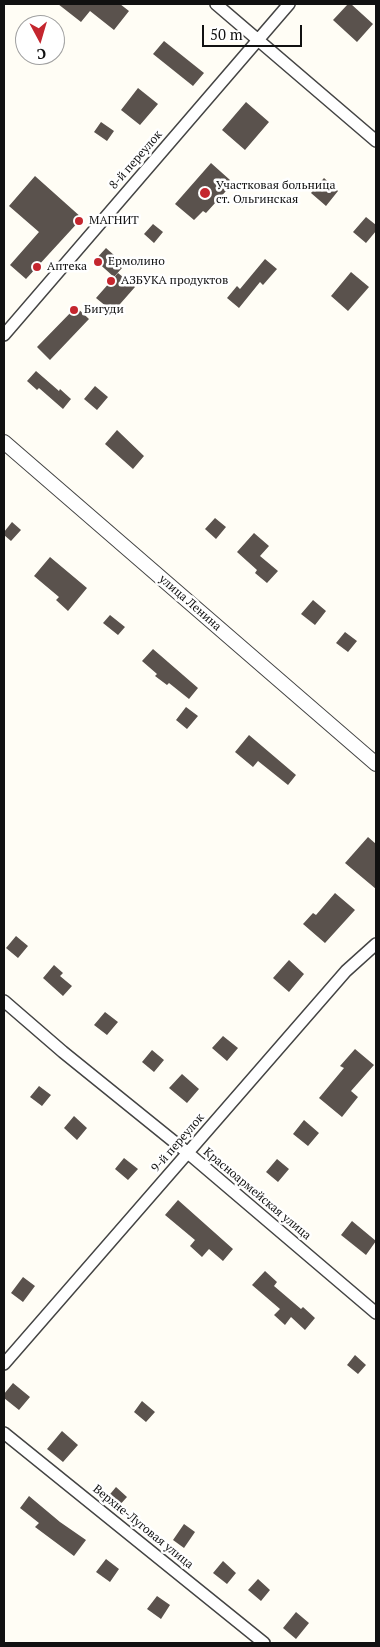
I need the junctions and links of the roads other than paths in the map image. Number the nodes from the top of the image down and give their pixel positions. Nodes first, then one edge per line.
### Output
1 (216, 4) edge
2 (289, 4) edge
3 (258, 39) junction
4 (376, 141) edge
5 (4, 336) edge
6 (4, 442) edge
7 (376, 764) edge
8 (376, 944) edge
9 (4, 1001) edge
10 (188, 1153) junction
11 (376, 1313) edge
12 (4, 1364) edge
13 (4, 1433) edge
14 (264, 1643) edge

1 - 3 street
2 - 3 street, 8-й переулок
3 - 4 street
3 - 5 street, 8-й переулок
6 - 7 street, улица Ленина
8 - 10 street, 9-й переулок
9 - 10 street, Красноармейская улица
10 - 11 street, Красноармейская улица
10 - 12 street, 9-й переулок
13 - 14 street, Верхне-Луговая улица

